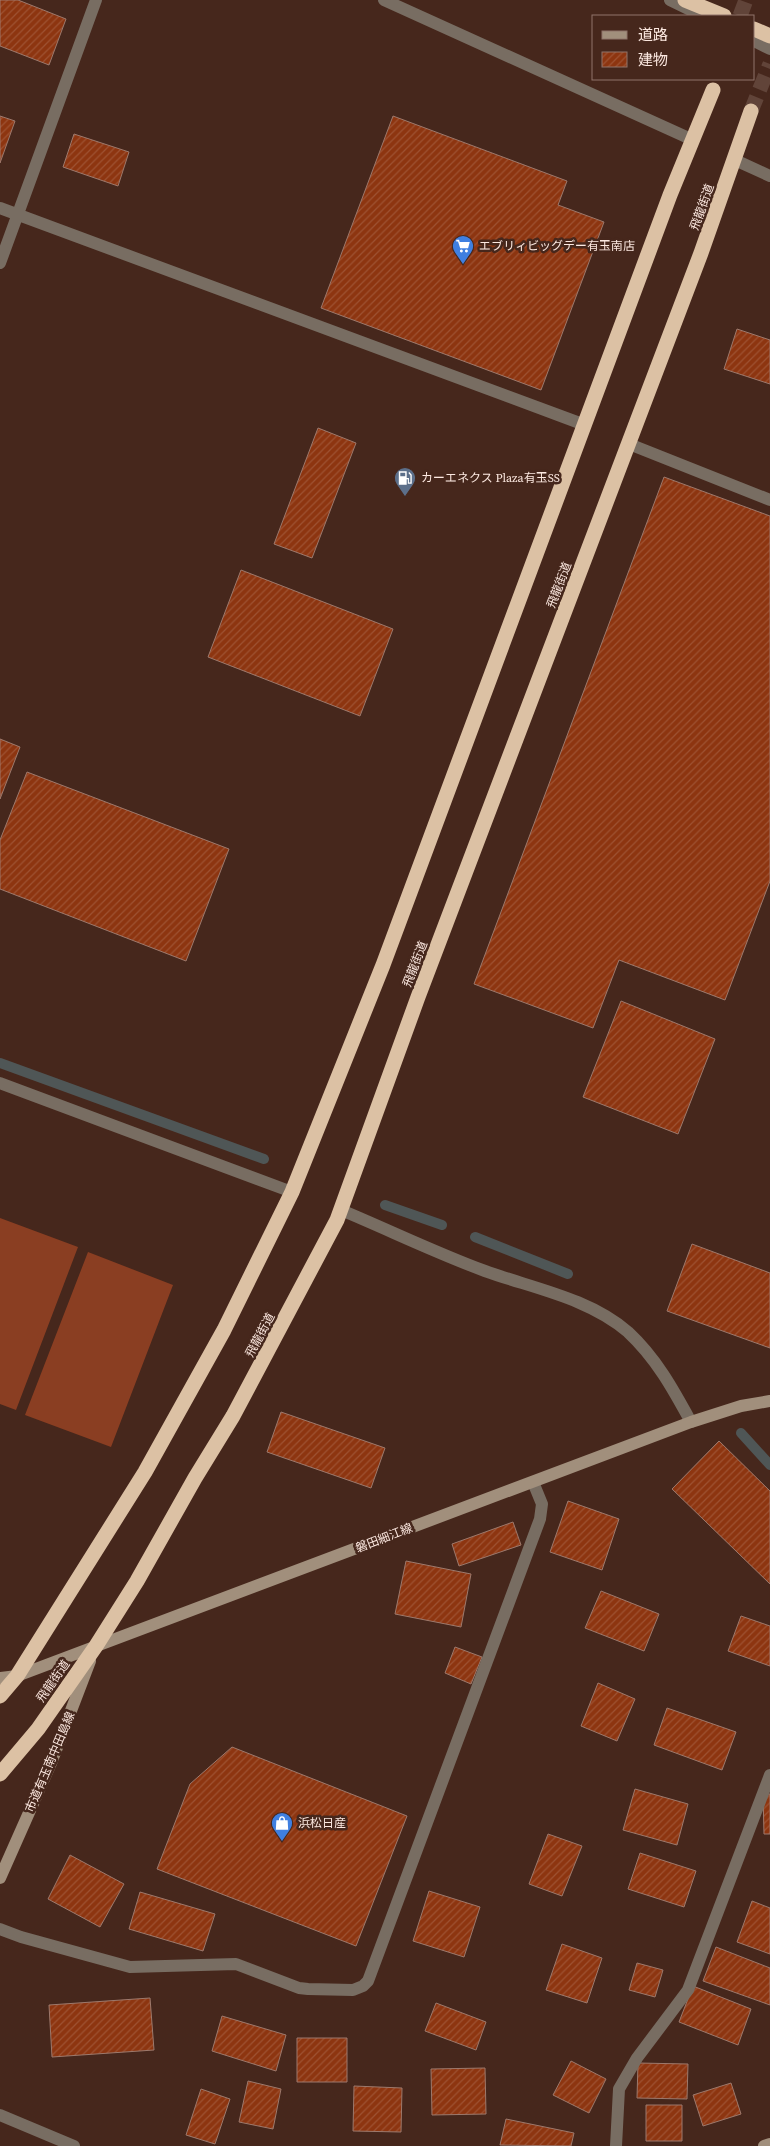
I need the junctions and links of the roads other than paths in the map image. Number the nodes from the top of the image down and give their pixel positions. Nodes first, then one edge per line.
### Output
1 (96, 0) edge
2 (384, 0) edge
3 (670, 0) edge
4 (685, 0) edge
5 (701, 15) edge
6 (722, 15) edge
7 (755, 29) edge
8 (770, 36) edge
9 (755, 42) edge
10 (770, 49) edge
11 (713, 90) dead end
12 (752, 111) tunnel mouth
13 (693, 140) junction
14 (735, 160) junction
15 (770, 176) edge
16 (0, 208) edge
17 (18, 215) junction
18 (0, 263) edge
19 (585, 425) junction
20 (629, 444) junction
21 (770, 500) edge
22 (0, 1083) edge
23 (294, 1186) junction
24 (344, 1204) junction
25 (770, 1402) edge
26 (691, 1422) junction
27 (533, 1482) junction
28 (96, 1646) junction
29 (17, 1676) junction
30 (0, 1678) edge
31 (0, 1696) edge
32 (0, 1774) edge
33 (770, 1775) edge
34 (0, 1878) edge
35 (0, 1929) edge
36 (0, 2114) edge
37 (770, 2144) edge
38 (74, 2146) edge
39 (616, 2146) edge
40 (764, 2146) edge

1 - 17 street
2 - 13 street
3 - 5 street
4 - 6 highway
7 - 8 highway
9 - 10 street
11 - 13 highway
12 - 14 highway, 飛龍街道
13 - 19 highway
14 - 15 street
14 - 20 highway, 飛龍街道
16 - 17 street
17 - 18 street
17 - 19 street
19 - 23 highway
20 - 21 street
20 - 24 highway, 飛龍街道
22 - 23 street
23 - 29 highway
24 - 26 street
24 - 28 highway, 飛龍街道
25 - 26 main road, 磐田細江線
26 - 27 main road, 磐田細江線
27 - 28 main road, 磐田細江線
27 - 35 street
28 - 29 main road, 磐田細江線
28 - 32 highway, 飛龍街道
28 - 34 main road, 市道有玉南中田島線
29 - 30 main road, 磐田細江線
29 - 31 highway
33 - 39 street
36 - 38 street
37 - 40 main road

